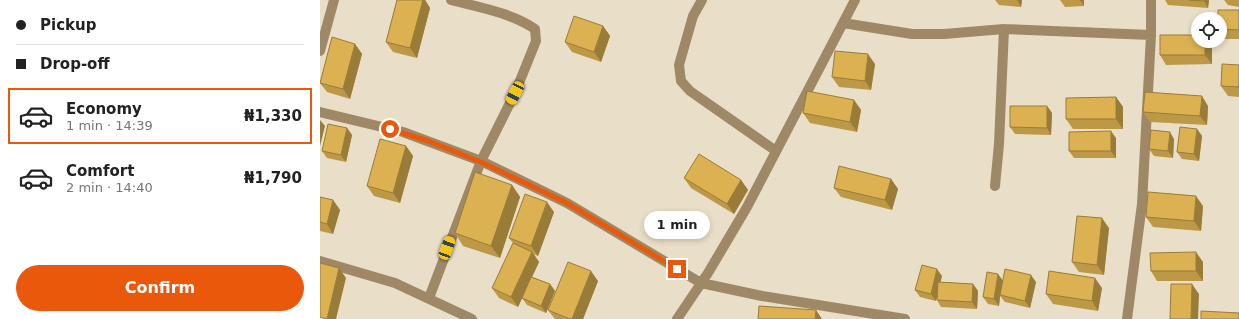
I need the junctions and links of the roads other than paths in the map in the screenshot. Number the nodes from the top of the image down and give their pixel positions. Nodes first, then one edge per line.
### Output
1 (334, 0) edge
2 (451, 0) edge
3 (702, 0) edge
4 (855, 0) edge
5 (1151, 0) edge
6 (843, 24) junction
7 (1004, 29) junction
8 (1151, 35) junction
9 (320, 51) edge
10 (320, 112) edge
11 (776, 151) junction
12 (481, 162) junction
13 (995, 186) dead end
14 (320, 261) edge
15 (701, 283) junction
16 (429, 298) junction
17 (472, 319) edge
18 (677, 319) edge
19 (906, 319) edge
20 (1127, 319) edge

1 - 9 street
2 - 12 street
3 - 11 street
4 - 6 street
5 - 8 street
6 - 7 street
6 - 11 street
7 - 8 street
7 - 13 street
8 - 20 street
10 - 12 street
11 - 15 street
12 - 15 street
12 - 16 street
14 - 16 street
15 - 18 street
15 - 19 street
16 - 17 street

